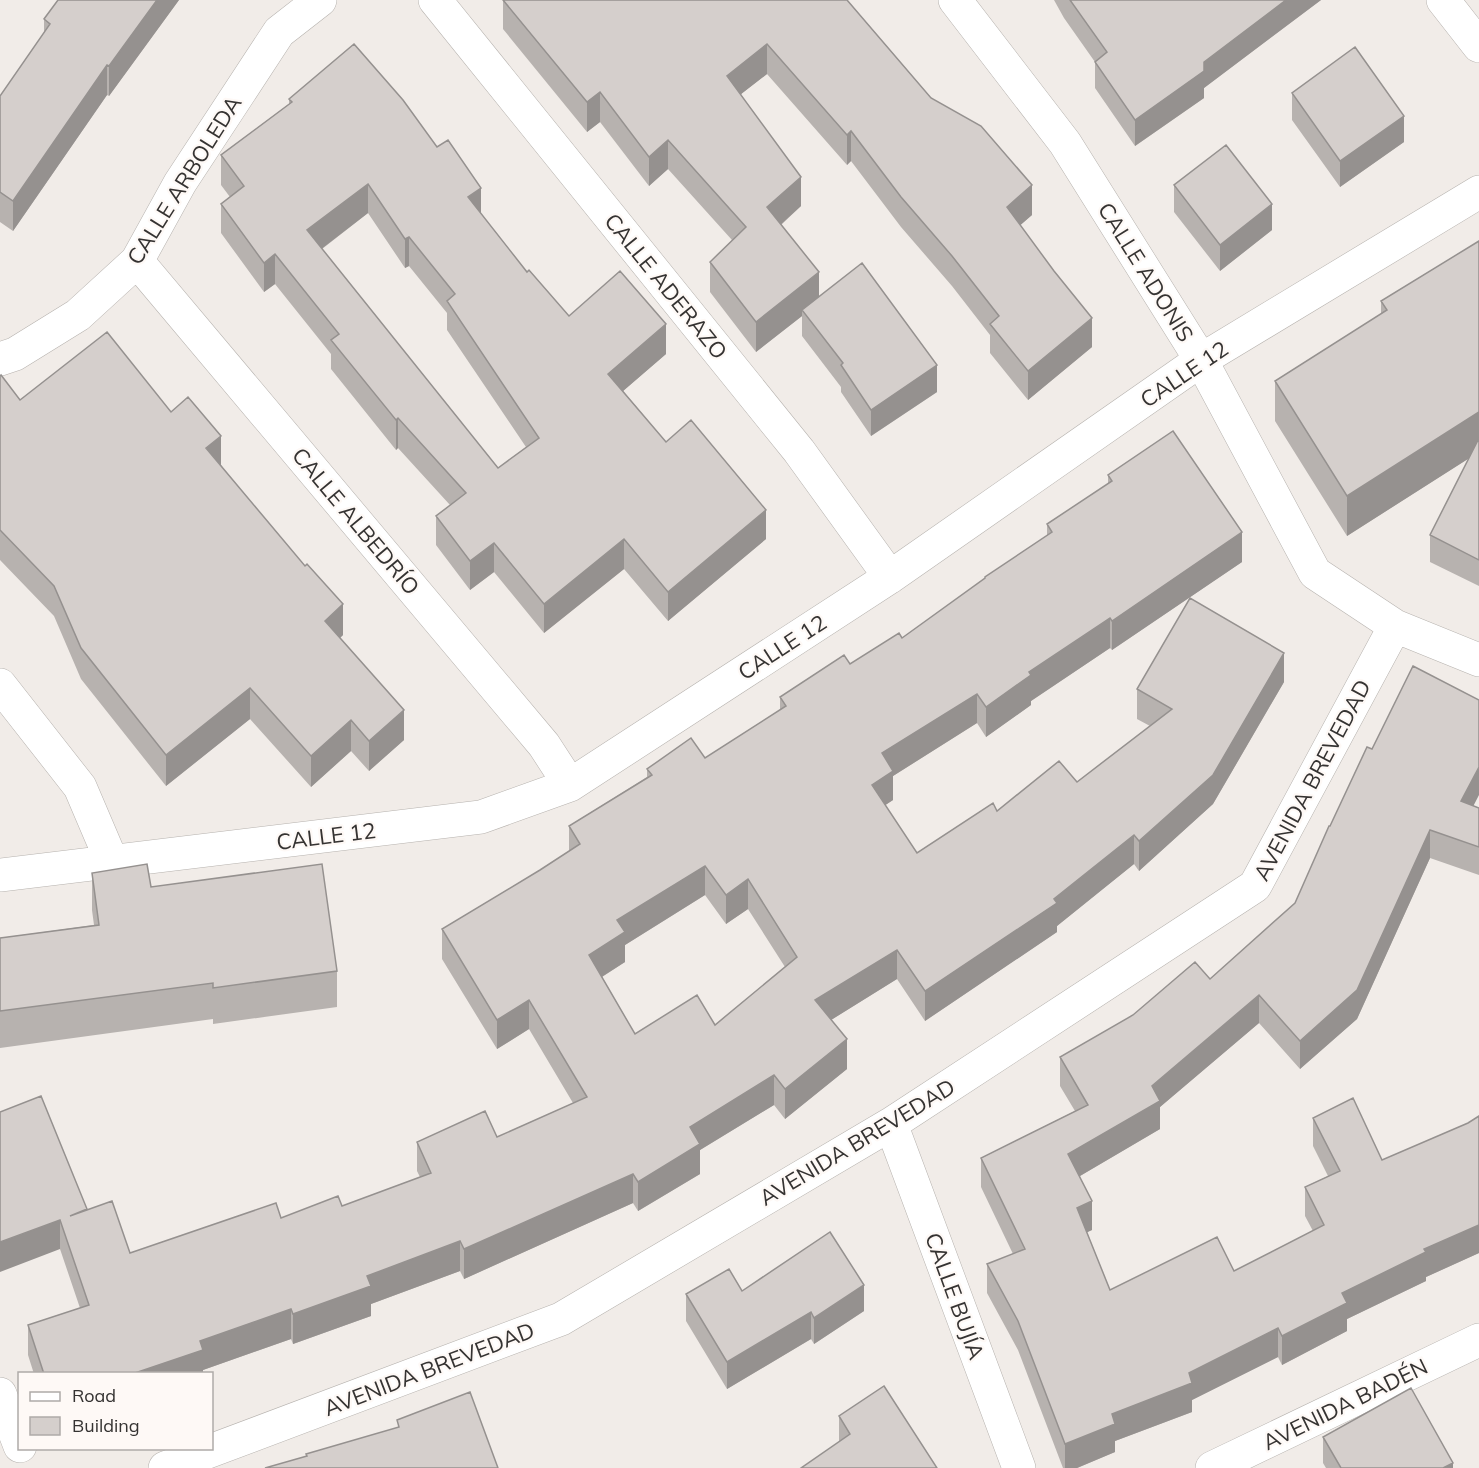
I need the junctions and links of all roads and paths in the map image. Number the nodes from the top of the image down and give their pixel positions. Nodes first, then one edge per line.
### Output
1 (320, 0) edge
2 (435, 0) edge
3 (955, 0) edge
4 (1443, 0) edge
5 (1479, 46) edge
6 (1479, 192) edge
7 (137, 261) junction
8 (0, 359) edge
9 (1201, 360) junction
10 (890, 577) junction
11 (1395, 626) junction
12 (1479, 660) edge
13 (0, 685) edge
14 (570, 785) junction
15 (112, 862) junction
16 (0, 875) edge
17 (891, 1124) junction
18 (1477, 1348) edge
19 (0, 1394) edge
20 (18, 1442) edge
21 (21, 1450) edge
22 (213, 1450) edge
23 (213, 1450) edge
24 (28, 1468) edge
25 (165, 1468) edge
26 (1019, 1468) edge
27 (1212, 1468) edge

1 - 7 street, CALLE ARBOLEDA
2 - 10 street, CALLE ADERAZO
3 - 9 street, CALLE ADONIS
4 - 5 street
6 - 9 street, CALLE 12
7 - 8 street, CALLE ARBOLEDA
7 - 14 street, CALLE ALBEDRÍO
9 - 10 street, CALLE 12
9 - 11 street, CALLE ADONIS
10 - 14 street, CALLE 12
11 - 12 street, CALLE ADONIS
11 - 17 street, AVENIDA BREVEDAD
13 - 15 street
14 - 15 street, CALLE 12
15 - 16 street, CALLE 12
17 - 23 street, AVENIDA BREVEDAD
17 - 26 street, CALLE BUJÍA
18 - 27 street, AVENIDA BADÉN
19 - 20 street
21 - 24 street
22 - 25 street, AVENIDA BREVEDAD

